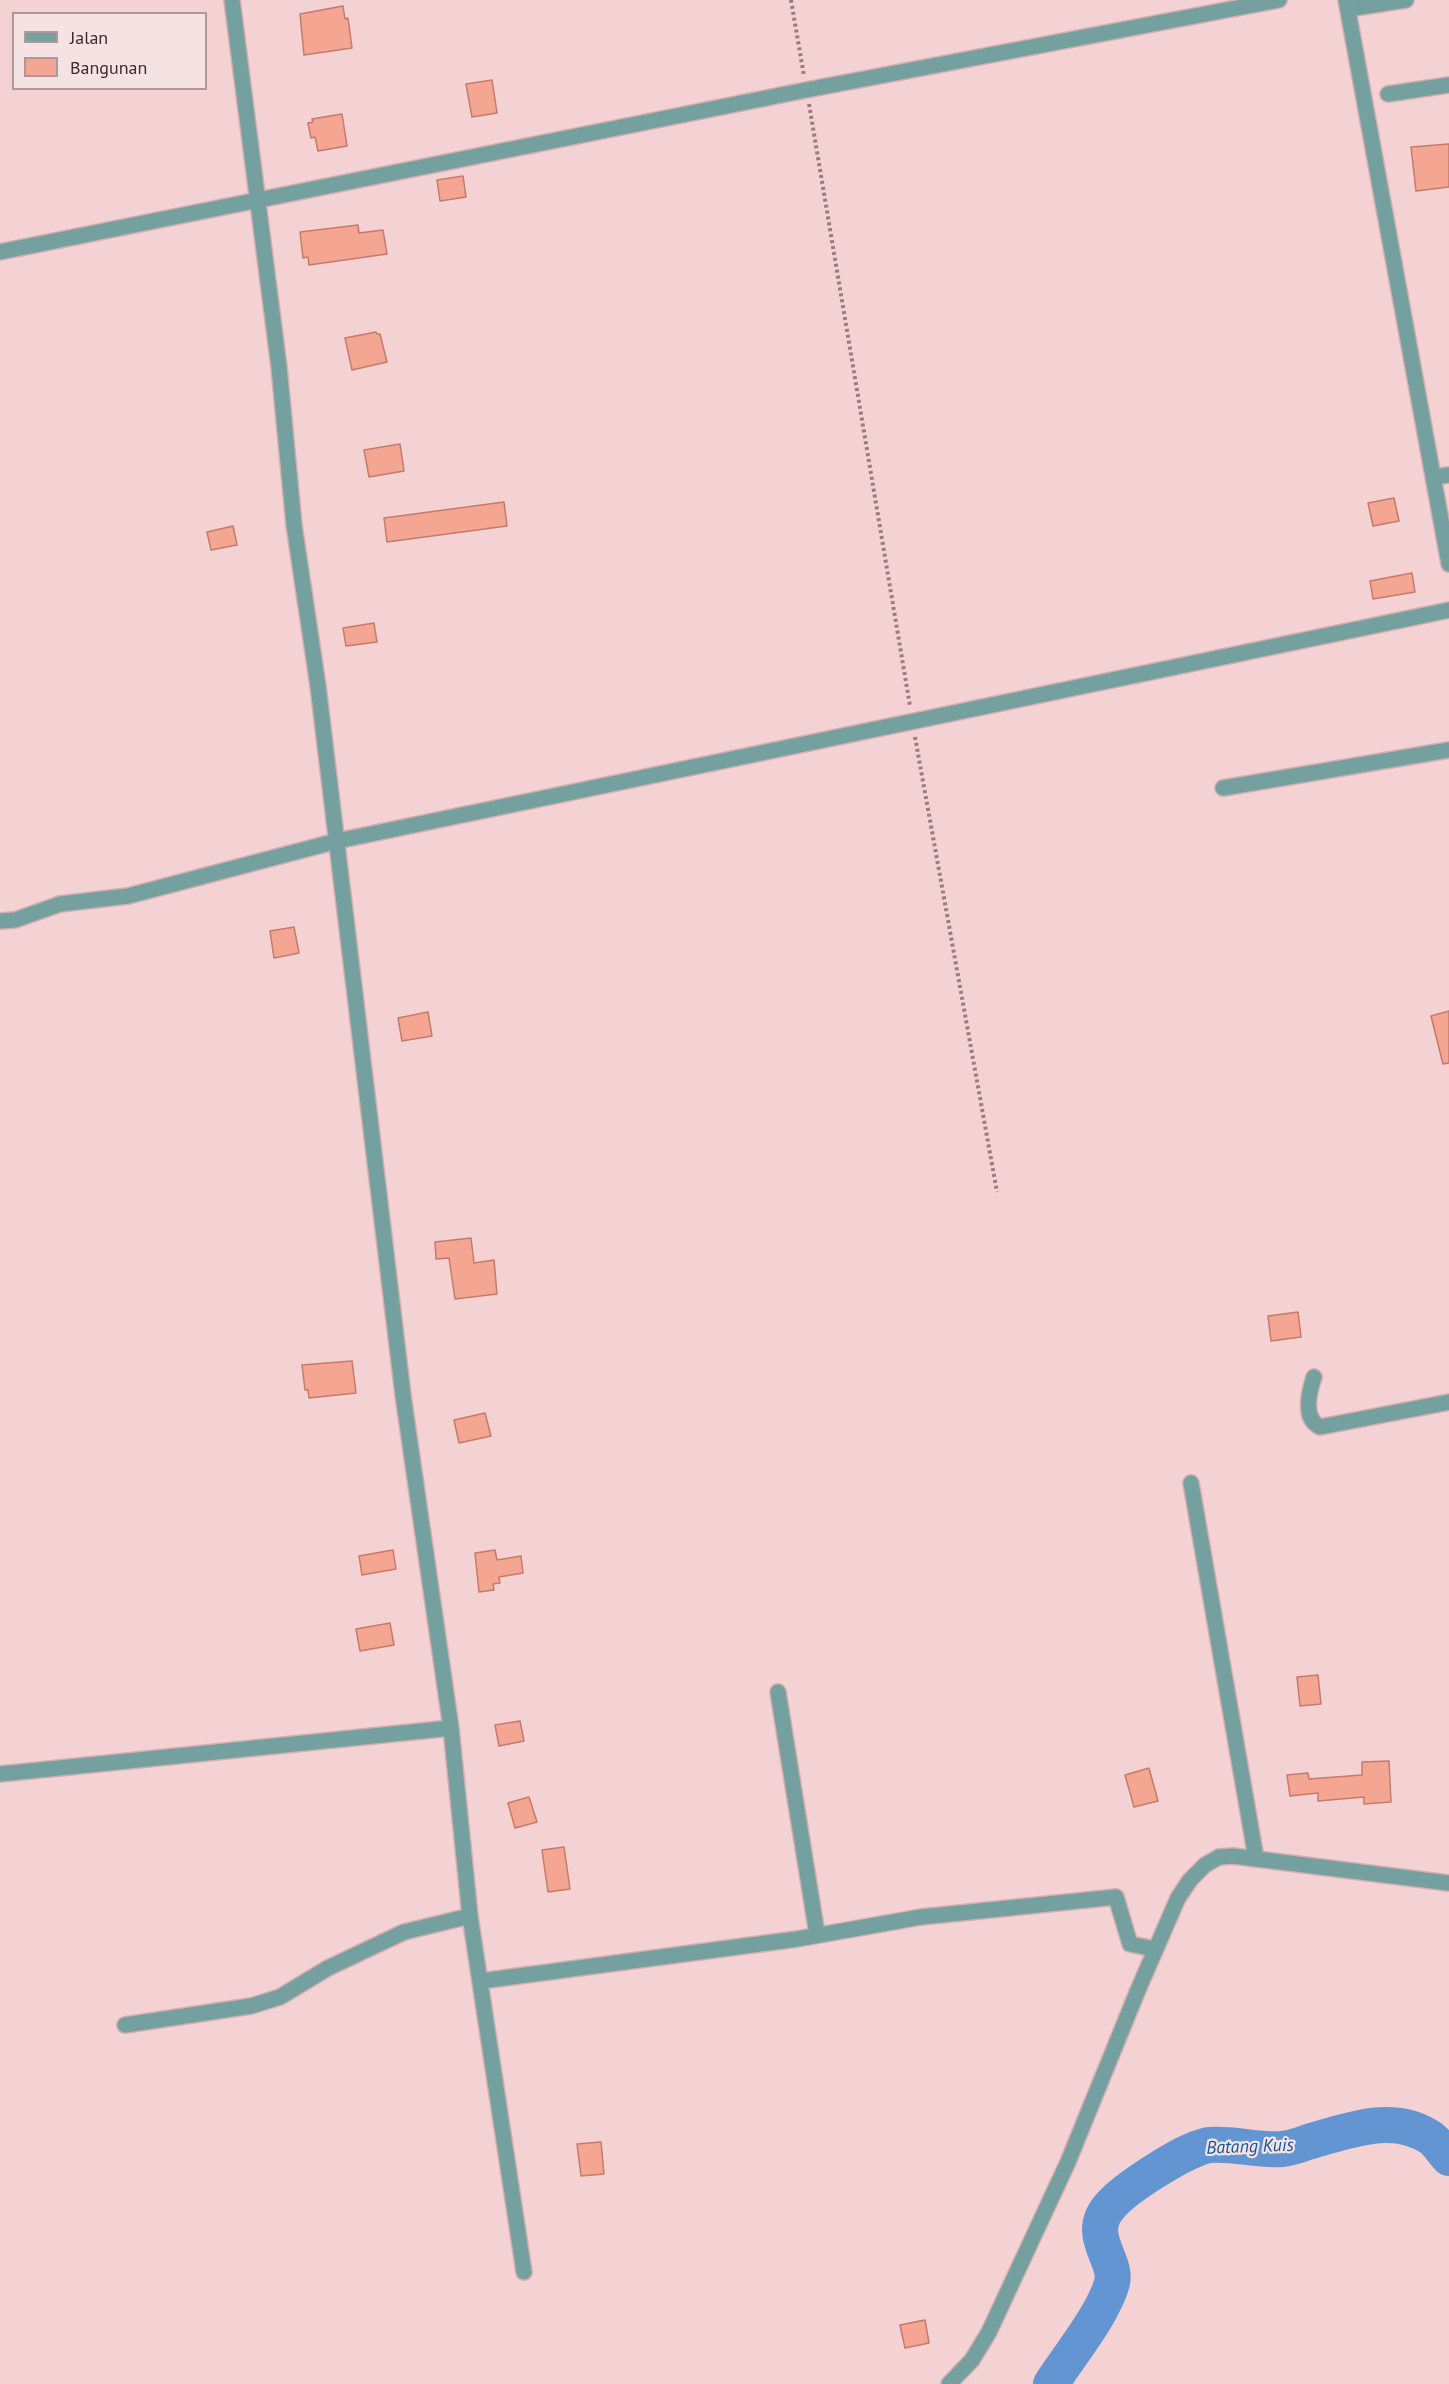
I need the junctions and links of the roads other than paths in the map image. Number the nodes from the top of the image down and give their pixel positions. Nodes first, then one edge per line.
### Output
1 (232, 0) edge
2 (1278, 0) edge
3 (1406, 0) edge
4 (1347, 4) edge
5 (1449, 85) edge
6 (1388, 94) dead end
7 (258, 200) junction
8 (0, 252) edge
9 (1441, 476) edge
10 (1449, 564) edge
11 (1449, 610) edge
12 (1449, 750) edge
13 (1223, 788) dead end
14 (337, 842) junction
15 (0, 921) edge
16 (1314, 1377) dead end
17 (1449, 1402) edge
18 (1191, 1484) dead end
19 (778, 1692) dead end
20 (451, 1728) junction
21 (0, 1774) edge
22 (1256, 1858) junction
23 (1449, 1884) edge
24 (470, 1916) junction
25 (817, 1934) junction
26 (1155, 1949) junction
27 (481, 1981) junction
28 (126, 2025) dead end
29 (524, 2272) dead end
30 (949, 2384) edge

1 - 7 street
2 - 7 street
3 - 4 street
4 - 9 street
5 - 6 street
7 - 8 street
7 - 14 street
9 - 10 street
11 - 14 street
12 - 13 street
14 - 15 street
14 - 20 street
16 - 17 street
18 - 22 street
19 - 25 street
20 - 21 street
20 - 24 street
22 - 23 street
22 - 26 street
24 - 27 street
24 - 28 street
25 - 26 street
25 - 27 street
26 - 30 street
27 - 29 street

